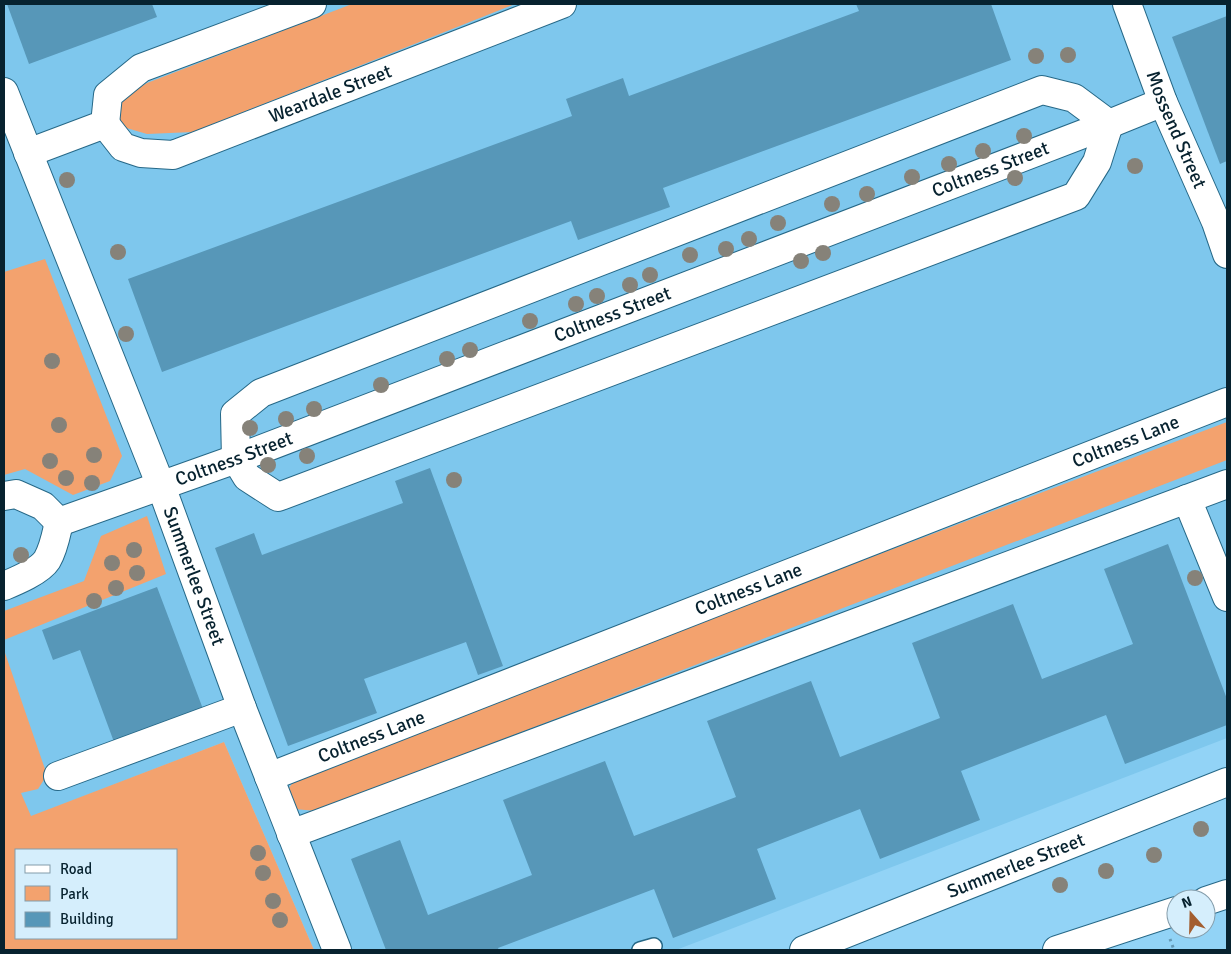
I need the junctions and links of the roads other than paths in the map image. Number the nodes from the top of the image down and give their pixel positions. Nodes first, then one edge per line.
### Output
1 (312, 4) edge
2 (562, 4) edge
3 (1126, 4) edge
4 (4, 92) edge
5 (1163, 102) junction
6 (105, 124) junction
7 (1109, 124) junction
8 (28, 153) junction
9 (1221, 220) edge
10 (1227, 254) edge
11 (1227, 402) edge
12 (236, 459) junction
13 (1227, 484) edge
14 (161, 486) junction
15 (4, 496) edge
16 (1187, 499) junction
17 (59, 522) junction
18 (4, 586) edge
19 (1227, 597) edge
20 (242, 708) junction
21 (58, 776) dead end
22 (269, 777) junction
23 (1227, 782) edge
24 (291, 834) junction
25 (1166, 916) edge
26 (1114, 941) edge
27 (336, 950) edge
28 (804, 950) edge
29 (1057, 950) edge

1 - 6 street
2 - 6 street, Weardale Street
3 - 5 street, Mossend Street
4 - 8 street, Summerlee Street
5 - 7 street, Coltness Street
5 - 9 street, Mossend Street
6 - 8 street
7 - 12 street, Coltness Street
7 - 12 street
7 - 12 street
8 - 14 street, Summerlee Street
9 - 10 street, Mossend Street
11 - 22 street, Coltness Lane
12 - 14 street, Coltness Street
13 - 16 street
14 - 17 street, Coltness Street
14 - 20 street, Summerlee Street
15 - 17 street
16 - 19 street
16 - 24 street
17 - 18 street
20 - 21 street
20 - 22 street, Summerlee Street
22 - 24 street, Summerlee Street
23 - 28 street, Summerlee Street
24 - 27 street, Summerlee Street
25 - 26 street
26 - 29 street

